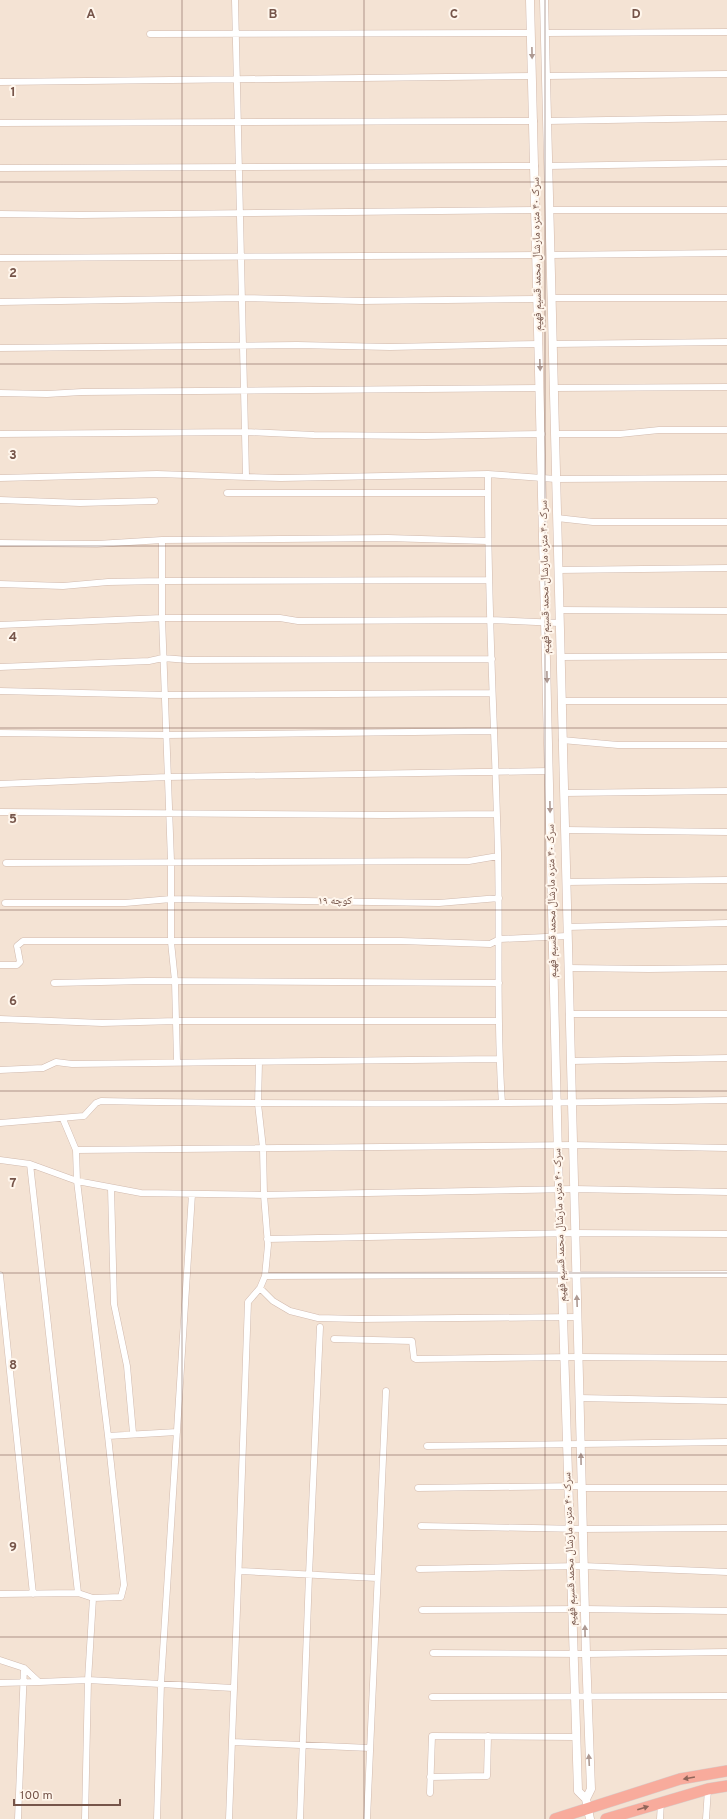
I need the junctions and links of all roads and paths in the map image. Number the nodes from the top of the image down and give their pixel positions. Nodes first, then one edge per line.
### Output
1 (234, 0) edge
2 (530, 0) edge
3 (544, 0) edge
4 (727, 32) edge
5 (531, 33) junction
6 (545, 33) junction
7 (150, 34) dead end
8 (236, 34) junction
9 (727, 74) edge
10 (532, 76) junction
11 (546, 76) junction
12 (238, 79) junction
13 (0, 82) edge
14 (727, 118) edge
15 (534, 121) junction
16 (547, 121) junction
17 (0, 123) edge
18 (237, 123) junction
19 (727, 163) edge
20 (238, 166) junction
21 (535, 166) junction
22 (548, 166) junction
23 (0, 168) edge
24 (536, 210) junction
25 (549, 210) junction
26 (727, 210) edge
27 (239, 212) junction
28 (0, 214) edge
29 (727, 253) edge
30 (241, 255) junction
31 (537, 255) junction
32 (550, 255) junction
33 (0, 258) edge
34 (242, 298) junction
35 (551, 298) junction
36 (727, 298) edge
37 (538, 299) junction
38 (0, 302) edge
39 (727, 342) edge
40 (539, 344) junction
41 (552, 344) junction
42 (243, 345) junction
43 (0, 348) edge
44 (727, 387) edge
45 (540, 388) junction
46 (554, 388) junction
47 (244, 391) junction
48 (0, 393) edge
49 (727, 430) edge
50 (246, 432) junction
51 (0, 434) edge
52 (542, 434) junction
53 (555, 434) junction
54 (488, 474) junction
55 (246, 476) junction
56 (0, 478) edge
57 (543, 478) junction
58 (727, 478) edge
59 (556, 479) junction
60 (488, 493) junction
61 (227, 494) dead end
62 (0, 500) edge
63 (155, 501) dead end
64 (557, 518) junction
65 (727, 522) edge
66 (162, 540) junction
67 (487, 540) junction
68 (0, 543) edge
69 (727, 568) edge
70 (558, 570) junction
71 (488, 580) junction
72 (163, 581) junction
73 (0, 584) edge
74 (559, 610) junction
75 (727, 611) edge
76 (162, 618) junction
77 (490, 620) junction
78 (546, 622) junction
79 (560, 623) junction
80 (0, 625) edge
81 (727, 656) edge
82 (560, 657) junction
83 (163, 658) junction
84 (492, 659) junction
85 (0, 667) edge
86 (0, 691) edge
87 (492, 693) junction
88 (165, 695) junction
89 (562, 701) junction
90 (727, 701) edge
91 (493, 731) junction
92 (0, 733) edge
93 (166, 734) junction
94 (562, 740) junction
95 (727, 745) edge
96 (549, 771) junction
97 (495, 772) junction
98 (167, 777) junction
99 (0, 784) edge
100 (727, 791) edge
101 (564, 793) junction
102 (0, 812) edge
103 (168, 812) junction
104 (497, 814) junction
105 (565, 830) junction
106 (727, 832) edge
107 (498, 856) junction
108 (171, 861) junction
109 (6, 863) dead end
110 (727, 880) edge
111 (566, 882) junction
112 (499, 898) junction
113 (172, 899) junction
114 (6, 903) dead end
115 (727, 923) edge
116 (567, 927) junction
117 (567, 936) junction
118 (553, 937) junction
119 (500, 940) junction
120 (171, 942) junction
121 (0, 965) edge
122 (568, 968) junction
123 (727, 968) edge
124 (175, 981) junction
125 (54, 983) dead end
126 (499, 983) junction
127 (569, 1014) junction
128 (727, 1014) edge
129 (0, 1019) edge
130 (177, 1021) junction
131 (499, 1021) junction
132 (727, 1058) edge
133 (499, 1059) junction
134 (177, 1061) junction
135 (259, 1062) junction
136 (571, 1062) junction
137 (0, 1070) edge
138 (727, 1100) edge
139 (502, 1103) junction
140 (557, 1103) junction
141 (572, 1103) junction
142 (258, 1104) junction
143 (63, 1119) junction
144 (0, 1123) edge
145 (558, 1145) junction
146 (573, 1145) junction
147 (263, 1148) junction
148 (727, 1148) edge
149 (76, 1150) junction
150 (0, 1160) edge
151 (30, 1164) junction
152 (77, 1181) junction
153 (111, 1188) junction
154 (559, 1189) junction
155 (574, 1189) junction
156 (727, 1192) edge
157 (192, 1194) junction
158 (264, 1196) junction
159 (560, 1233) junction
160 (575, 1233) junction
161 (727, 1234) edge
162 (267, 1239) junction
163 (727, 1274) edge
164 (0, 1275) edge
165 (265, 1276) junction
166 (562, 1276) junction
167 (576, 1276) junction
168 (260, 1288) junction
169 (563, 1317) junction
170 (577, 1317) junction
171 (320, 1327) dead end
172 (334, 1339) dead end
173 (564, 1357) junction
174 (578, 1357) junction
175 (727, 1358) edge
176 (386, 1391) dead end
177 (579, 1398) junction
178 (727, 1401) edge
179 (177, 1432) junction
180 (133, 1434) junction
181 (108, 1436) junction
182 (580, 1442) junction
183 (727, 1442) edge
184 (567, 1443) junction
185 (427, 1446) dead end
186 (568, 1486) junction
187 (581, 1487) junction
188 (418, 1488) dead end
189 (727, 1488) edge
190 (421, 1526) dead end
191 (727, 1528) edge
192 (570, 1529) junction
193 (582, 1529) junction
194 (583, 1566) junction
195 (571, 1567) junction
196 (419, 1569) dead end
197 (240, 1571) junction
198 (727, 1572) edge
199 (309, 1575) junction
200 (377, 1578) junction
201 (78, 1593) junction
202 (0, 1594) edge
203 (33, 1594) junction
204 (94, 1598) junction
205 (572, 1609) junction
206 (584, 1609) junction
207 (422, 1610) dead end
208 (727, 1611) edge
209 (727, 1652) edge
210 (433, 1653) dead end
211 (574, 1654) junction
212 (586, 1654) junction
213 (0, 1660) edge
214 (24, 1668) junction
215 (88, 1680) junction
216 (40, 1682) junction
217 (0, 1683) edge
218 (161, 1683) junction
219 (24, 1684) junction
220 (233, 1688) junction
221 (727, 1696) edge
222 (432, 1698) dead end
223 (575, 1698) junction
224 (587, 1698) junction
225 (488, 1736) junction
226 (576, 1737) junction
227 (232, 1742) junction
228 (304, 1745) junction
229 (370, 1748) junction
230 (727, 1771) edge
231 (430, 1777) junction
232 (727, 1786) edge
233 (708, 1789) junction
234 (430, 1793) dead end
235 (662, 1802) junction
236 (589, 1809) edge
237 (18, 1819) edge
238 (85, 1819) edge
239 (157, 1819) edge
240 (229, 1819) edge
241 (300, 1819) edge
242 (367, 1819) edge
243 (555, 1819) edge
244 (606, 1819) edge
245 (660, 1819) edge
246 (706, 1819) edge

1 - 8 street
2 - 5 street, سرک ۴۰ متره مارشال محمد قسیم فهیم
3 - 6 street, سرک ۴۰ متره مارشال محمد قسیم فهیم
4 - 6 street
5 - 8 street
5 -> 10 street, سرک ۴۰ متره مارشال محمد قسیم فهیم
6 - 11 street, سرک ۴۰ متره مارشال محمد قسیم فهیم
7 - 8 street
8 - 12 street
9 - 11 street
10 - 12 street
10 - 15 street, سرک ۴۰ متره مارشال محمد قسیم فهیم
11 - 16 street, سرک ۴۰ متره مارشال محمد قسیم فهیم
12 - 13 street
12 - 18 street
14 - 16 street
15 - 18 street
15 - 21 street, سرک ۴۰ متره مارشال محمد قسیم فهیم
16 - 22 street, سرک ۴۰ متره مارشال محمد قسیم فهیم
17 - 18 street
18 - 20 street
19 - 22 street
20 - 21 street
20 - 23 street
20 - 27 street
21 - 24 street, سرک ۴۰ متره مارشال محمد قسیم فهیم
22 - 25 street, سرک ۴۰ متره مارشال محمد قسیم فهیم
24 - 27 street
24 - 31 street, سرک ۴۰ متره مارشال محمد قسیم فهیم
25 - 26 street
25 - 32 street, سرک ۴۰ متره مارشال محمد قسیم فهیم
27 - 28 street
27 - 30 street
29 - 32 street
30 - 31 street
30 - 33 street
30 - 34 street
31 - 37 street, سرک ۴۰ متره مارشال محمد قسیم فهیم
32 - 35 street, سرک ۴۰ متره مارشال محمد قسیم فهیم
34 - 37 street
34 - 38 street
34 - 42 street
35 - 36 street
35 - 41 street, سرک ۴۰ متره مارشال محمد قسیم فهیم
37 - 40 street, سرک ۴۰ متره مارشال محمد قسیم فهیم
39 - 41 street
40 - 42 street
40 -> 45 street, سرک ۴۰ متره مارشال محمد قسیم فهیم
41 - 46 street, سرک ۴۰ متره مارشال محمد قسیم فهیم
42 - 43 street
42 - 47 street
44 - 46 street
45 - 47 street
45 - 52 street, سرک ۴۰ متره مارشال محمد قسیم فهیم
46 - 53 street, سرک ۴۰ متره مارشال محمد قسیم فهیم
47 - 48 street
47 - 50 street
49 - 53 street
50 - 51 street
50 - 52 street
50 - 55 street
52 - 57 street, سرک ۴۰ متره مارشال محمد قسیم فهیم
53 - 59 street, سرک ۴۰ متره مارشال محمد قسیم فهیم
54 - 55 street
54 - 57 street
54 - 60 street
55 - 56 street
57 - 59 street
57 - 78 street, سرک ۴۰ متره مارشال محمد قسیم فهیم
58 - 59 street
59 - 64 street, سرک ۴۰ متره مارشال محمد قسیم فهیم
60 - 61 street
60 - 67 street
62 - 63 street
64 - 65 street
64 - 70 street, سرک ۴۰ متره مارشال محمد قسیم فهیم
66 - 67 street
66 - 68 street
66 - 72 street
67 - 71 street
69 - 70 street
70 - 74 street, سرک ۴۰ متره مارشال محمد قسیم فهیم
71 - 72 street
71 - 77 street
72 - 73 street
72 - 76 street
74 - 75 street
74 - 79 street, سرک ۴۰ متره مارشال محمد قسیم فهیم
76 - 77 street
76 - 80 street
76 - 83 street
77 - 78 street
77 - 84 street
78 - 79 street
78 -> 96 street, سرک ۴۰ متره مارشال محمد قسیم فهیم
79 - 82 street, سرک ۴۰ متره مارشال محمد قسیم فهیم
81 - 82 street
82 - 89 street, سرک ۴۰ متره مارشال محمد قسیم فهیم
83 - 84 street
83 - 85 street
83 - 88 street
84 - 87 street
86 - 88 street
87 - 88 street
87 - 91 street
88 - 93 street
89 - 90 street
89 - 94 street, سرک ۴۰ متره مارشال محمد قسیم فهیم
91 - 93 street
91 - 97 street
92 - 93 street
93 - 98 street
94 - 95 street
94 - 101 street, سرک ۴۰ متره مارشال محمد قسیم فهیم
96 - 97 street
96 -> 118 street, سرک ۴۰ متره مارشال محمد قسیم فهیم
97 - 98 street
97 - 104 street
98 - 99 street
98 - 103 street
100 - 101 street
101 - 105 street, سرک ۴۰ متره مارشال محمد قسیم فهیم
102 - 103 street
103 - 104 street
103 - 108 street
104 - 107 street
105 - 106 street
105 - 111 street, سرک ۴۰ متره مارشال محمد قسیم فهیم
107 - 108 street
107 - 112 street
108 - 109 street
108 - 113 street
110 - 111 street
111 - 116 street, سرک ۴۰ متره مارشال محمد قسیم فهیم
112 - 113 street, کوچه ۱۹
112 - 119 street
113 - 114 street, کوچه ۱۹
113 - 120 street
115 - 116 street
116 - 117 street, سرک ۴۰ متره مارشال محمد قسیم فهیم
117 - 118 street
117 - 122 street, سرک ۴۰ متره مارشال محمد قسیم فهیم
118 - 119 street
118 - 140 street, سرک ۴۰ متره مارشال محمد قسیم فهیم
119 - 120 street
119 - 126 street
120 - 121 street
120 - 124 street
122 - 123 street
122 - 127 street, سرک ۴۰ متره مارشال محمد قسیم فهیم
124 - 125 street
124 - 126 street
124 - 130 street
126 - 131 street
127 - 128 street
127 - 136 street, سرک ۴۰ متره مارشال محمد قسیم فهیم
129 - 130 street
130 - 131 street
130 - 134 street
131 - 133 street
132 - 136 street
133 - 135 street
133 - 139 street
134 - 135 street
134 - 137 street
135 - 142 street
136 - 141 street, سرک ۴۰ متره مارشال محمد قسیم فهیم
138 - 141 street
139 - 140 street
139 - 142 street
140 - 141 street
140 - 145 street, سرک ۴۰ متره مارشال محمد قسیم فهیم
141 - 146 street, سرک ۴۰ متره مارشال محمد قسیم فهیم
142 - 143 street
142 - 147 street
143 - 144 street
143 - 149 street
145 - 146 street
145 - 147 street
145 - 154 street, سرک ۴۰ متره مارشال محمد قسیم فهیم
146 - 148 street
146 - 155 street, سرک ۴۰ متره مارشال محمد قسیم فهیم
147 - 149 street
147 - 158 street
149 - 152 street
150 - 151 street
151 - 152 street
151 - 201 street
152 - 153 street
152 - 181 street
153 - 157 street
153 - 180 street
154 - 155 street
154 - 158 street
154 - 159 street, سرک ۴۰ متره مارشال محمد قسیم فهیم
155 - 156 street
155 - 160 street, سرک ۴۰ متره مارشال محمد قسیم فهیم
157 - 158 street
157 - 179 street
158 - 162 street
159 - 160 street
159 - 162 street
159 - 166 street, سرک ۴۰ متره مارشال محمد قسیم فهیم
160 - 161 street
160 - 167 street, سرک ۴۰ متره مارشال محمد قسیم فهیم
162 - 165 street
163 - 167 street
164 - 203 street
165 - 166 street
165 - 168 street
166 - 167 street
166 - 169 street, سرک ۴۰ متره مارشال محمد قسیم فهیم
170 -> 167 street, سرک ۴۰ متره مارشال محمد قسیم فهیم
168 - 169 street
168 - 197 street
169 - 170 street
169 - 173 street, سرک ۴۰ متره مارشال محمد قسیم فهیم
170 - 174 street, سرک ۴۰ متره مارشال محمد قسیم فهیم
171 - 199 street
172 - 173 street
173 - 174 street
173 - 184 street, سرک ۴۰ متره مارشال محمد قسیم فهیم
174 - 175 street
174 - 177 street, سرک ۴۰ متره مارشال محمد قسیم فهیم
176 - 200 street
177 - 178 street
177 - 182 street, سرک ۴۰ متره مارشال محمد قسیم فهیم
179 - 180 street
179 - 218 street
180 - 181 street
181 - 204 street
182 - 183 street
182 - 184 street
187 -> 182 street, سرک ۴۰ متره مارشال محمد قسیم فهیم
184 - 185 street
184 - 186 street, سرک ۴۰ متره مارشال محمد قسیم فهیم
186 - 187 street
186 - 188 street
186 - 192 street, سرک ۴۰ متره مارشال محمد قسیم فهیم
187 - 189 street
187 - 193 street, سرک ۴۰ متره مارشال محمد قسیم فهیم
190 - 192 street
191 - 193 street
192 - 193 street
192 - 195 street, سرک ۴۰ متره مارشال محمد قسیم فهیم
193 - 194 street, سرک ۴۰ متره مارشال محمد قسیم فهیم
194 - 195 street
194 - 198 street
194 - 206 street, سرک ۴۰ متره مارشال محمد قسیم فهیم
195 - 196 street
195 - 205 street, سرک ۴۰ متره مارشال محمد قسیم فهیم
197 - 199 street
197 - 220 street
199 - 200 street
199 - 228 street
200 - 229 street
201 - 203 street
201 - 204 street
202 - 203 street
204 - 215 street
205 - 206 street
205 - 207 street
205 - 211 street, سرک ۴۰ متره مارشال محمد قسیم فهیم
206 - 208 street
212 -> 206 street, سرک ۴۰ متره مارشال محمد قسیم فهیم
209 - 212 street
210 - 211 street
211 - 212 street
211 - 223 street, سرک ۴۰ متره مارشال محمد قسیم فهیم
212 - 224 street, سرک ۴۰ متره مارشال محمد قسیم فهیم
213 - 214 street
214 - 216 street
214 - 219 street
215 - 216 street
215 - 218 street
215 - 238 street
216 - 219 street
217 - 219 street
218 - 220 street
218 - 239 street
219 - 237 street
220 - 227 street
221 - 224 street
222 - 223 street
223 - 224 street
223 - 226 street, سرک ۴۰ متره مارشال محمد قسیم فهیم
236 -> 224 street, سرک ۴۰ متره مارشال محمد قسیم فهیم
225 - 226 street
225 - 231 street
225 - 231 street
226 - 236 street, سرک ۴۰ متره مارشال محمد قسیم فهیم
227 - 228 street
227 - 240 street
228 - 229 street
228 - 241 street
229 - 242 street
230 -> 236 highway
231 - 234 street
232 - 233 highway
233 - 235 highway
233 - 246 street
244 -> 235 highway
235 - 245 street
236 - 243 highway

